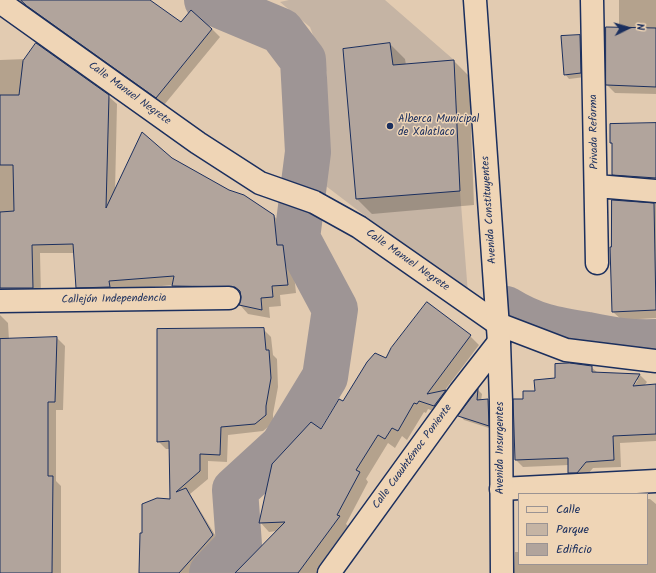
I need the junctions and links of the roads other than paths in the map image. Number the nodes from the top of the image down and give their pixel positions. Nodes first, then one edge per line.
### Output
1 (475, 0) edge
2 (592, 0) edge
3 (0, 2) edge
4 (597, 186) junction
5 (656, 191) edge
6 (597, 263) dead end
7 (229, 298) dead end
8 (0, 301) edge
9 (498, 333) junction
10 (656, 360) edge
11 (656, 480) edge
12 (501, 489) junction
13 (329, 573) edge
14 (502, 573) edge

1 - 9 street, Avenida Constituyentes
2 - 4 street, Privada Reforma
3 - 9 street, Calle Manuel Negrete
4 - 5 street
4 - 6 street, Privada Reforma
7 - 8 street, Callejón Independencia
9 - 10 street, Calle Manuel Negrete
9 - 12 street, Avenida Insurgentes
9 - 13 street, Calle Cuauhtémoc Poniente
11 - 12 street
12 - 14 street, Avenida Insurgentes

